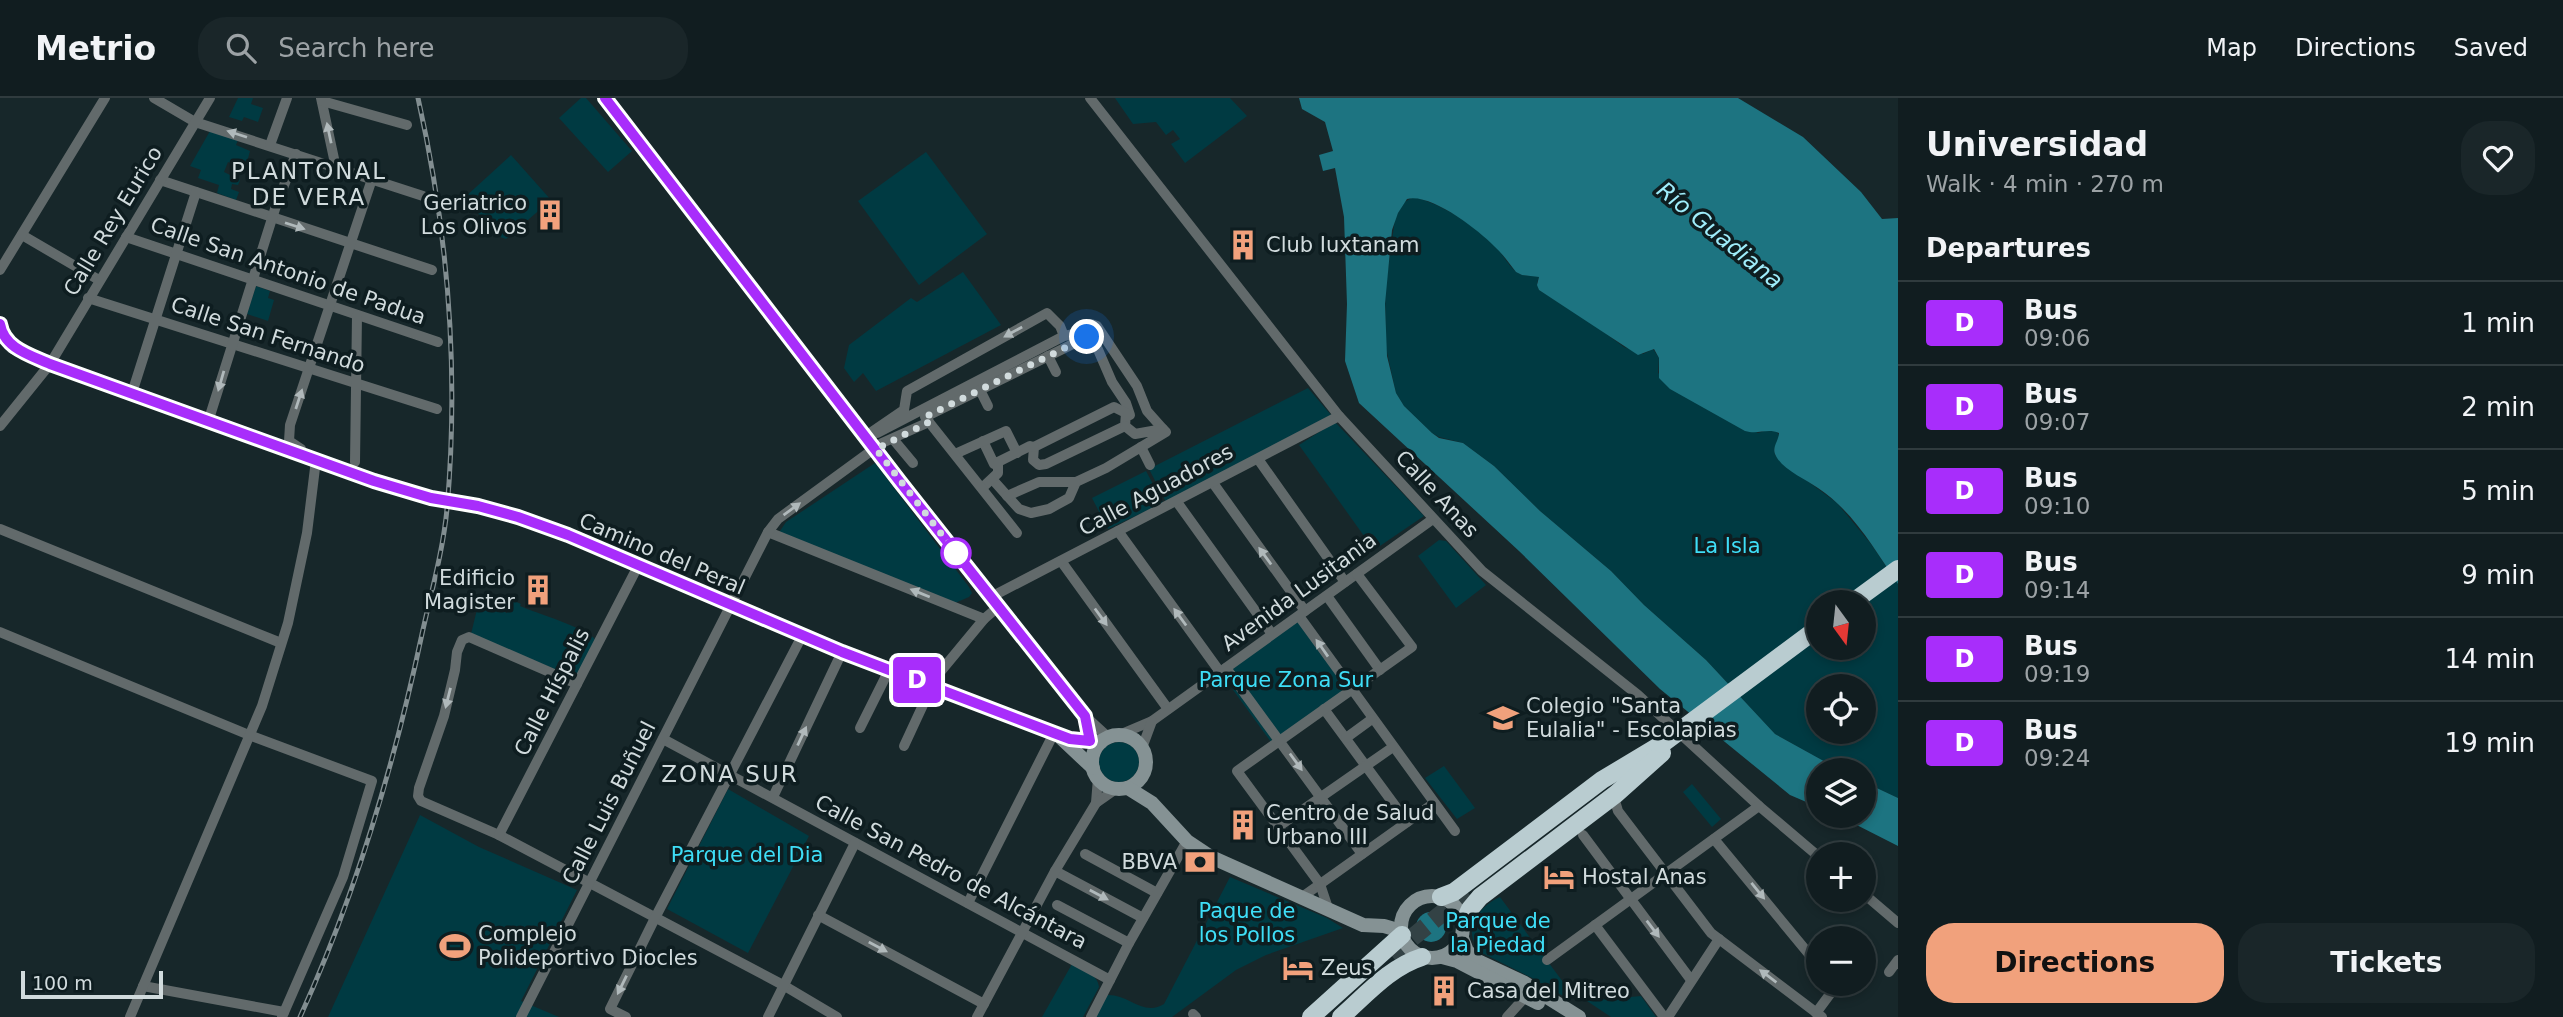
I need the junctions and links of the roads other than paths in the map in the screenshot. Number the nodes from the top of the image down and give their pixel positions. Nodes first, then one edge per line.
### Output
1 (105, 98) edge
2 (154, 98) edge
3 (210, 98) edge
4 (287, 98) edge
5 (605, 98) edge
6 (1090, 98) edge
7 (321, 99) edge
8 (195, 122) junction
9 (407, 125) dead end
10 (270, 145) junction
11 (296, 154) junction
12 (336, 167) junction
13 (372, 178) junction
14 (160, 180) junction
15 (196, 192) junction
16 (423, 196) dead end
17 (272, 218) junction
18 (22, 235) junction
19 (126, 237) junction
20 (349, 244) junction
21 (176, 254) junction
22 (0, 270) edge
23 (432, 270) dead end
24 (99, 280) junction
25 (253, 280) junction
26 (88, 298) junction
27 (329, 306) junction
28 (357, 315) junction
29 (155, 320) junction
30 (0, 331) edge
31 (1062, 331) junction
32 (1089, 335) junction
33 (438, 342) dead end
34 (232, 344) junction
35 (19, 351) junction
36 (0, 353) edge
37 (1048, 356) junction
38 (50, 364) junction
39 (309, 369) junction
40 (1056, 372) dead end
41 (1112, 382) junction
42 (356, 385) junction
43 (979, 390) junction
44 (132, 393) junction
45 (905, 404) junction
46 (988, 406) dead end
47 (437, 409) dead end
48 (1110, 409) junction
49 (916, 412) junction
50 (1339, 415) junction
51 (208, 422) junction
52 (929, 422) junction
53 (1126, 424) junction
54 (0, 426) edge
55 (1163, 429) junction
56 (866, 436) junction
57 (893, 439) junction
58 (982, 441) junction
59 (1034, 447) junction
60 (1141, 447) junction
61 (876, 449) junction
62 (1017, 453) junction
63 (311, 459) junction
64 (1258, 459) junction
65 (955, 460) junction
66 (355, 462) dead end
67 (998, 462) junction
68 (913, 463) dead end
69 (1050, 463) junction
70 (1150, 465) dead end
71 (993, 480) junction
72 (1056, 482) junction
73 (1076, 482) junction
74 (1213, 483) junction
75 (980, 492) junction
76 (1007, 496) junction
77 (1177, 502) junction
78 (1433, 519) junction
79 (0, 529) edge
80 (1118, 531) junction
81 (768, 532) junction
82 (1017, 533) dead end
83 (1062, 561) junction
84 (638, 566) junction
85 (1898, 569) edge
86 (1357, 574) junction
87 (1898, 580) edge
88 (1345, 582) junction
89 (1869, 590) edge
90 (1327, 596) junction
91 (991, 597) junction
92 (1876, 597) edge
93 (731, 606) junction
94 (999, 607) junction
95 (1302, 613) junction
96 (984, 619) junction
97 (0, 632) edge
98 (1272, 634) junction
99 (802, 636) junction
100 (1806, 637) edge
101 (281, 643) junction
102 (1806, 647) edge
103 (842, 652) junction
104 (888, 670) junction
105 (1223, 670) junction
106 (1380, 670) junction
107 (577, 684) junction
108 (932, 686) junction
109 (1351, 690) junction
110 (1168, 709) junction
111 (1324, 709) junction
112 (1085, 716) junction
113 (1372, 719) junction
114 (1152, 721) junction
115 (860, 728) dead end
116 (1054, 733) junction
117 (249, 736) junction
118 (663, 738) junction
119 (1346, 738) junction
120 (1279, 740) junction
121 (1103, 741) junction
122 (904, 746) dead end
123 (1664, 746) junction
124 (1393, 747) junction
125 (1142, 748) junction
126 (1366, 766) junction
127 (1096, 773) junction
128 (730, 774) junction
129 (1143, 775) junction
130 (1122, 788) junction
131 (1616, 794) junction
132 (773, 797) junction
133 (1321, 797) junction
134 (1096, 803) junction
135 (1152, 803) junction
136 (1434, 803) junction
137 (1759, 806) junction
138 (1407, 822) junction
139 (1278, 827) junction
140 (1455, 831) dead end
141 (499, 835) junction
142 (1583, 835) dead end
143 (1714, 839) junction
144 (1187, 841) junction
145 (855, 843) junction
146 (1806, 846) edge
147 (1362, 853) junction
148 (1085, 855) dead end
149 (1055, 872) junction
150 (1666, 874) junction
151 (590, 884) junction
152 (1320, 884) junction
153 (1157, 893) junction
154 (1470, 894) tunnel mouth
155 (1302, 897) junction
156 (1441, 897) junction
157 (1631, 900) junction
158 (968, 903) junction
159 (1876, 904) edge
160 (1057, 905) dead end
161 (1328, 908) junction
162 (1404, 914) junction
163 (818, 915) junction
164 (655, 918) junction
165 (1143, 918) junction
166 (1898, 923) edge
167 (1595, 925) junction
168 (1377, 926) junction
169 (1463, 930) junction
170 (1023, 932) junction
171 (1401, 933) junction
172 (1719, 939) junction
173 (1129, 943) junction
174 (1806, 950) edge
175 (1422, 957) junction
176 (1442, 957) junction
177 (1547, 960) dead end
178 (1898, 960) edge
179 (1889, 972) dead end
180 (1110, 980) junction
181 (1691, 980) junction
182 (783, 985) junction
183 (143, 986) junction
184 (1526, 996) junction
185 (1830, 996) edge
186 (984, 1004) junction
187 (284, 1015) edge
188 (1819, 1015) edge
189 (130, 1017) edge
190 (521, 1017) edge
191 (626, 1017) edge
192 (768, 1017) edge
193 (837, 1017) edge
194 (977, 1017) edge
195 (1091, 1017) edge
196 (1311, 1017) edge
197 (1322, 1017) edge
198 (1330, 1017) edge
199 (1341, 1017) edge
200 (1507, 1017) edge
201 (1560, 1017) edge
202 (1579, 1017) edge
203 (1666, 1017) edge

1 - 18 street
2 - 8 street
3 - 8 street, Calle Rey Eurico
4 - 10 street
5 - 56 street
6 - 50 street, Calle Anas
7 - 9 street
12 -> 7 street
10 -> 8 street
8 - 14 street, Calle Rey Eurico
10 - 11 street
11 - 12 street
11 - 17 street
12 - 13 street
13 - 16 street
13 - 20 street
14 - 15 street
14 - 19 street, Calle Rey Eurico
15 - 17 street
15 - 21 street
17 -> 20 street
17 - 25 street
18 - 22 street
18 - 24 street
19 - 21 street, Calle San Antonio de Padua
19 - 24 street, Calle Rey Eurico
20 - 23 street
20 - 27 street
21 - 25 street, Calle San Antonio de Padua
21 - 29 street
24 - 26 street, Calle Rey Eurico
25 - 27 street, Calle San Antonio de Padua
25 - 34 street
26 - 29 street, Calle San Fernando
26 - 38 street, Calle Rey Eurico
27 - 28 street, Calle San Antonio de Padua
27 - 39 street
28 - 33 street, Calle San Antonio de Padua
28 - 42 street
29 - 34 street, Calle San Fernando
29 - 44 street
30 - 35 street
31 - 32 street
31 -> 45 street
31 - 49 street
32 - 37 street
32 - 41 street
32 - 55 street
34 - 39 street, Calle San Fernando
34 -> 51 street
35 - 36 street
35 - 38 street, Camino del Peral
37 - 40 street
37 - 43 street
38 - 44 street, Camino del Peral
38 - 54 street, Calle Rey Eurico
39 - 42 street, Calle San Fernando
63 -> 39 street
41 - 48 street
41 - 53 street
42 - 47 street, Calle San Fernando
42 - 66 street
43 - 46 street
43 - 52 street, Calle Luis Buñuel
44 - 51 street, Camino del Peral
45 - 49 street
45 - 56 street
48 - 53 street
48 - 59 street
49 - 56 street
50 - 64 street, Calle Aguadores
50 - 78 street, Calle Anas
51 - 63 street, Camino del Peral
52 - 57 street, Calle Luis Buñuel
52 - 65 street
53 - 55 street
53 - 69 street
55 - 60 street
56 - 61 street
57 - 61 street, Calle Luis Buñuel
57 - 68 street
58 - 62 street
58 - 65 street
58 - 67 street
59 - 62 street
59 - 69 street
60 - 70 street
60 - 73 street
81 -> 61 street, Calle Luis Buñuel
61 - 91 street
62 - 67 street
63 - 84 street, Camino del Peral
63 - 101 street
64 - 74 street, Calle Aguadores
64 - 88 street
65 - 75 street
67 - 71 street
69 - 72 street
71 - 75 street
71 - 76 street
72 - 73 street
72 - 76 street
73 - 76 street
74 - 77 street, Calle Aguadores
95 -> 74 street
75 - 82 street
77 - 80 street, Calle Aguadores
77 - 98 street
78 - 86 street, Avenida Lusitania
78 - 137 street, Calle Anas
79 - 101 street
80 - 83 street, Calle Aguadores
105 -> 80 street
81 - 93 street, Calle Luis Buñuel
96 -> 81 street
83 - 91 street, Calle Aguadores
83 -> 110 street
84 - 93 street, Camino del Peral
84 - 107 street, Calle Híspalis
85 - 89 highway
86 - 88 street, Avenida Lusitania
86 - 106 street
87 - 92 highway
88 - 90 street, Avenida Lusitania
90 - 95 street, Avenida Lusitania
90 - 106 street
91 - 94 street
93 - 99 street, Camino del Peral
93 - 118 street, Calle Luis Buñuel
94 - 96 street
94 - 112 street
95 - 98 street, Avenida Lusitania
109 -> 95 street
96 - 108 street
97 - 117 street
98 - 105 street, Avenida Lusitania
99 - 103 street, Camino del Peral
99 - 128 street
100 - 123 highway, bridge
101 - 117 street
102 - 123 highway
103 - 104 street, Camino del Peral
132 -> 103 street
104 - 108 street, Camino del Peral
104 - 115 street
105 - 110 street, Avenida Lusitania
105 - 120 street
106 - 109 street
107 - 141 street, Calle Híspalis
107 -> 141 street
108 - 116 street, Camino del Peral
108 - 122 street
109 - 111 street
109 - 113 street
110 - 114 street, Avenida Lusitania
111 - 119 street
111 - 120 street
112 - 121 street
112 - 121 street
113 - 119 street
113 - 124 street
114 - 121 street, Avenida Lusitania
114 - 125 street
116 - 121 street, Camino del Peral
116 - 127 street, Camino del Peral
116 - 158 street
117 - 183 street
117 - 187 street
118 - 128 street, Calle San Pedro de Alcántara
118 - 151 street, Calle Luis Buñuel
119 - 126 street
120 -> 133 street
120 - 139 street
121 - 125 street
121 - 127 street
123 - 131 highway
123 - 154 highway
123 - 156 highway
124 - 126 street
124 - 136 street
125 - 129 street
126 - 133 street
126 - 138 street
127 - 130 street
127 - 134 street
128 - 132 street, Calle San Pedro de Alcántara
128 - 164 street
129 - 130 street
129 - 135 street
130 - 134 street
130 - 135 street
131 - 150 street
131 - 169 highway
132 - 145 street, Calle San Pedro de Alcántara
133 - 139 street
133 - 147 street
134 - 149 street
135 - 144 street
136 - 138 street
136 - 140 street
137 - 143 street
137 - 146 street, Calle Anas
138 - 147 street
139 - 152 street
141 - 151 street
142 - 157 street
143 - 150 street
143 -> 174 street
144 - 153 street
144 - 155 street
145 - 158 street, Calle San Pedro de Alcántara
145 - 163 street
147 - 152 street
148 - 153 street
149 -> 165 street
149 - 170 street
150 - 157 street
150 - 172 street
151 - 164 street
151 - 190 street, Calle Luis Buñuel
152 - 155 street
152 - 161 street
153 - 165 street
155 - 161 street
156 - 162 street
156 - 169 street
157 - 167 street
157 -> 181 street
158 - 170 street, Calle San Pedro de Alcántara
159 - 166 street
160 - 173 street
161 - 168 street
162 - 168 street
162 - 171 street
163 - 182 street
163 -> 186 street
164 - 182 street
164 -> 191 street
165 - 173 street
167 - 177 street
167 - 203 street
168 - 171 street
169 - 176 street
169 - 202 street
170 - 180 street, Calle San Pedro de Alcántara
170 - 186 street
171 - 175 street
171 - 196 highway
172 - 181 street
188 -> 172 street
173 - 180 street
175 - 176 street
175 - 199 highway
176 - 184 street
178 - 179 street
180 - 195 street
181 - 203 street
182 - 192 street
182 - 193 street
183 - 187 street
183 - 189 street
184 - 200 street
184 - 201 street
185 - 188 street
186 - 194 street
197 - 198 highway

